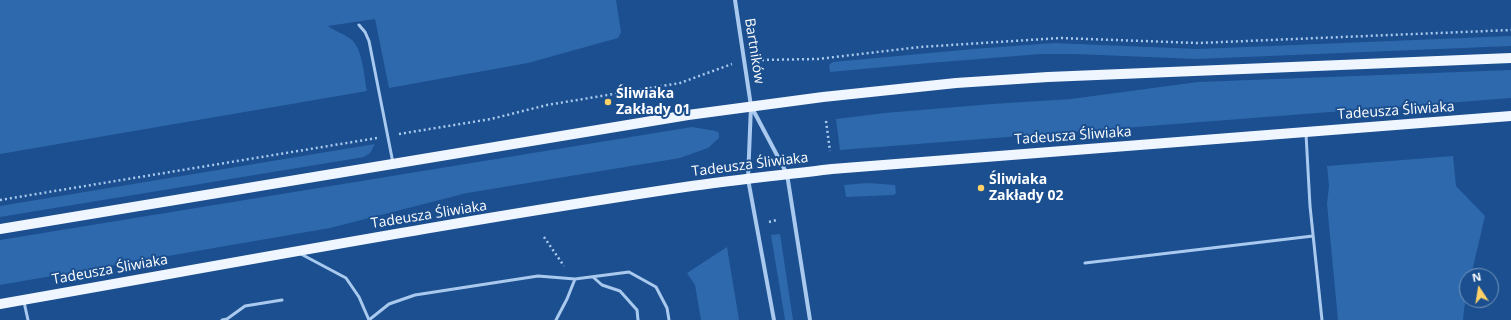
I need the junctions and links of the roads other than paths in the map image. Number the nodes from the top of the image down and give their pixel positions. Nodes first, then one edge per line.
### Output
1 (735, 0) edge
2 (359, 24) dead end
3 (1511, 58) edge
4 (751, 106) junction
5 (1511, 116) edge
6 (1306, 132) junction
7 (394, 164) junction
8 (787, 174) junction
9 (748, 179) junction
10 (0, 229) edge
11 (1313, 236) junction
12 (296, 252) junction
13 (1085, 263) dead end
14 (592, 277) junction
15 (574, 279) junction
16 (24, 300) junction
17 (282, 300) dead end
18 (0, 304) edge
19 (28, 320) edge
20 (222, 320) edge
21 (369, 320) edge
22 (556, 320) edge
23 (638, 320) edge
24 (670, 320) edge
25 (774, 320) edge
26 (810, 320) edge
27 (1322, 320) edge

1 - 4 street, Bartników
2 - 7 lane
3 - 4 main road
4 - 7 main road
4 - 8 street
4 - 9 street
5 - 6 main road, Tadeusza Śliwiaka
6 - 8 main road, Tadeusza Śliwiaka
6 - 11 lane
7 - 10 main road
8 - 9 main road, Tadeusza Śliwiaka
8 - 26 street
9 - 12 main road, Tadeusza Śliwiaka
9 - 25 street
11 - 13 lane
11 - 27 lane
12 - 16 main road, Tadeusza Śliwiaka
12 - 21 lane
14 - 15 lane
14 - 23 lane
14 - 24 lane
15 - 21 lane
15 - 22 lane
16 - 18 main road, Tadeusza Śliwiaka
16 - 19 lane
17 - 20 lane

